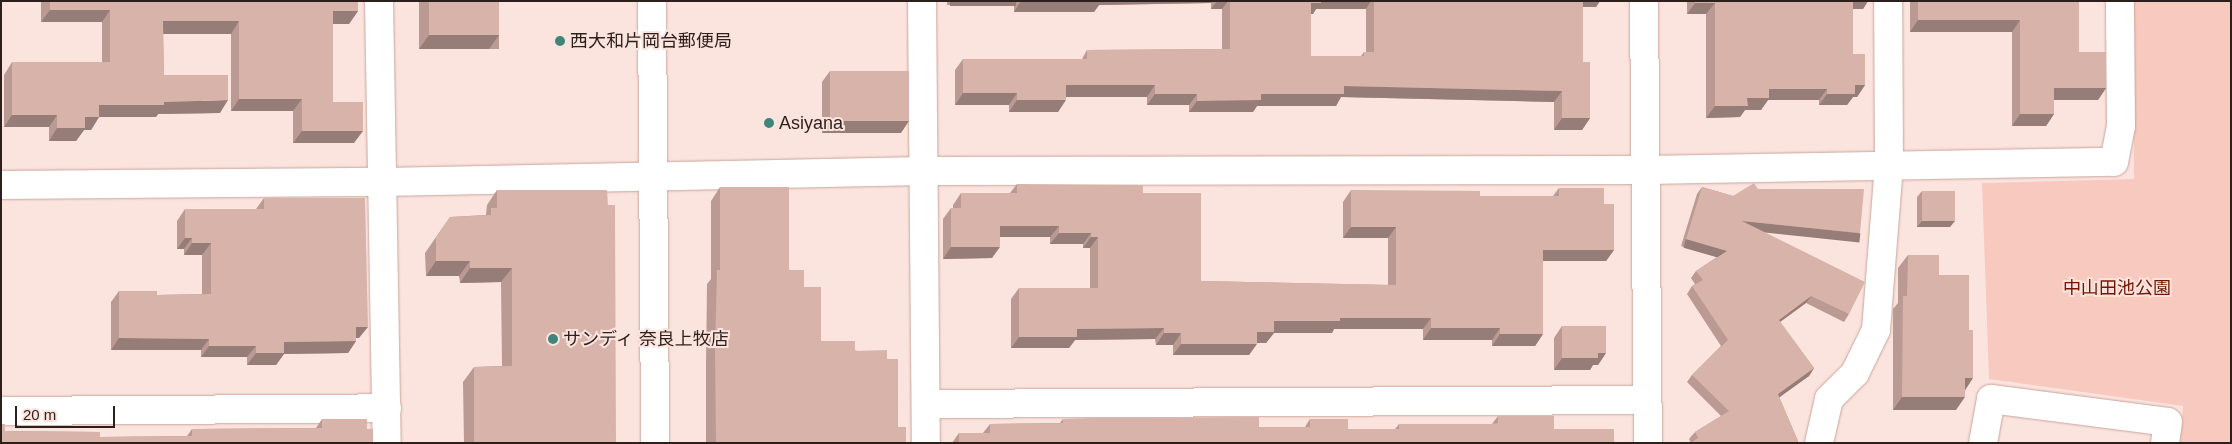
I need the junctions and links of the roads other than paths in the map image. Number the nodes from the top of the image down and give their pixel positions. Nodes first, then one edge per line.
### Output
1 (379, 1) edge
2 (652, 1) edge
3 (922, 1) edge
4 (1644, 1) edge
5 (1888, 1) edge
6 (2120, 1) edge
7 (1889, 166) junction
8 (1646, 170) junction
9 (923, 171) junction
10 (652, 176) junction
11 (382, 182) junction
12 (1, 185) edge
13 (1647, 400) junction
14 (926, 404) junction
15 (387, 408) junction
16 (1, 411) edge
17 (387, 443) edge
18 (655, 443) edge
19 (926, 443) edge
20 (1648, 443) edge
21 (1819, 443) edge
22 (1983, 443) edge
23 (2165, 443) edge

1 - 11 street
2 - 10 street
3 - 9 street
4 - 8 street
5 - 7 street
6 - 7 street
7 - 8 street
7 - 21 street
8 - 9 street
8 - 13 street
9 - 10 street
9 - 14 street
10 - 11 street
10 - 18 street
11 - 12 street
11 - 15 street
13 - 14 street
13 - 20 street
14 - 19 street
15 - 16 street
15 - 17 street
22 - 23 street

